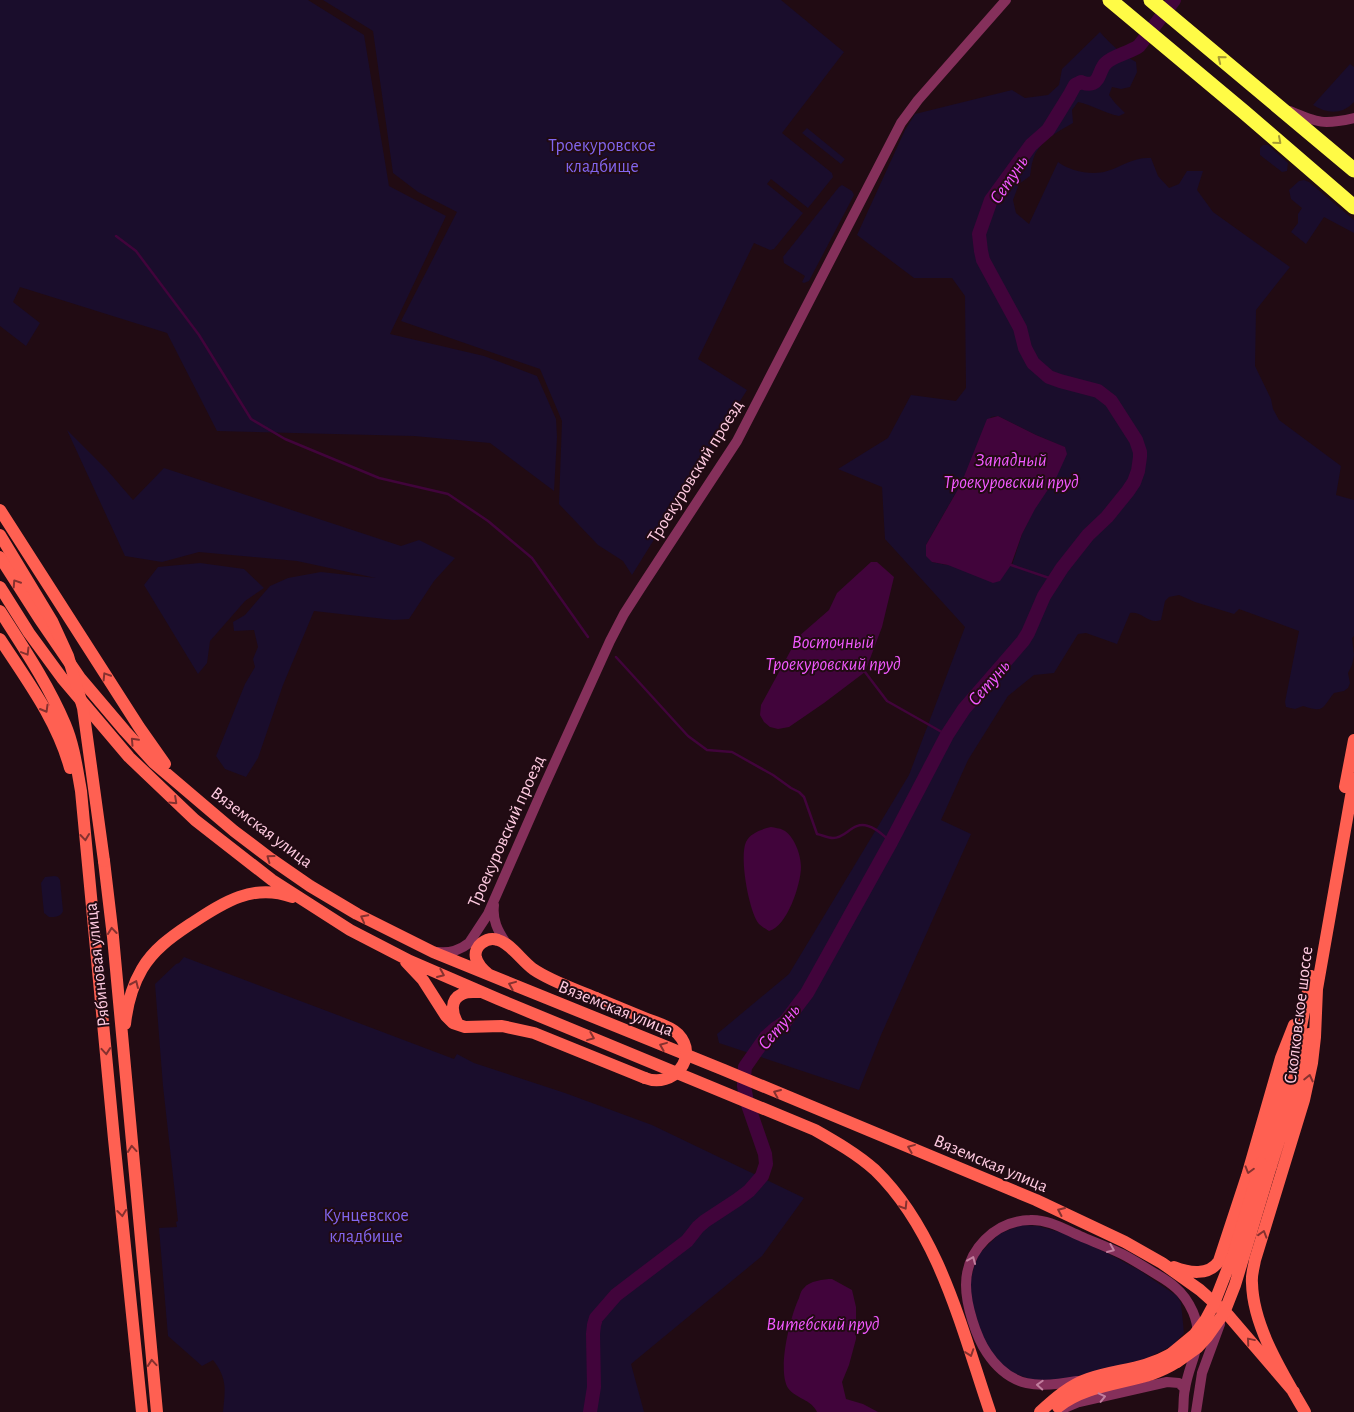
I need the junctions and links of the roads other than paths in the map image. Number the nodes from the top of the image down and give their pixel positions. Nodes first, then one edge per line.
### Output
1 (1110, 0) edge
2 (1151, 0) edge
3 (1003, 1) edge
4 (1278, 106) junction
5 (1354, 118) edge
6 (1354, 170) edge
7 (1354, 206) edge
8 (0, 510) edge
9 (0, 535) edge
10 (0, 557) edge
11 (0, 587) edge
12 (0, 611) edge
13 (0, 638) edge
14 (1354, 740) edge
15 (1354, 778) edge
16 (183, 788) junction
17 (83, 818) junction
18 (495, 900) junction
19 (310, 903) junction
20 (488, 914) junction
21 (501, 941) junction
22 (473, 946) junction
23 (433, 952) junction
24 (397, 954) junction
25 (1313, 969) junction
26 (490, 976) junction
27 (1317, 989) junction
28 (484, 993) junction
29 (460, 1026) junction
30 (123, 1049) junction
31 (1266, 1164) junction
32 (1219, 1261) junction
33 (1162, 1262) junction
34 (1252, 1277) junction
35 (1224, 1313) junction
36 (1174, 1358) junction
37 (1088, 1379) junction
38 (1185, 1389) junction
39 (1294, 1392) junction
40 (142, 1412) edge
41 (157, 1412) edge
42 (990, 1412) edge
43 (1040, 1412) edge
44 (1054, 1412) edge
45 (1183, 1412) edge
46 (1196, 1412) edge
47 (1305, 1412) edge

1 -> 7 highway
4 -> 2 highway
3 - 18 street, Троекуровский проезд
4 - 5 street
4 - 6 highway
16 -> 8 main road
30 -> 9 main road, Рябиновая улица, bridge
16 -> 10 main road, Вяземская улица
11 -> 19 main road, Вяземская улица
12 -> 17 main road, Рябиновая улица
13 -> 17 main road
14 - 25 main road, Сколковское шоссе
15 - 27 main road, Сколковское шоссе
23 -> 16 main road, Вяземская улица
17 -> 40 main road, Рябиновая улица
18 - 20 street, Троекуровский проезд
18 - 21 street
19 - 24 main road, Вяземская улица
30 -> 19 main road
20 - 21 street
20 - 22 street
20 - 22 street, Троекуровский проезд
21 - 22 main road
21 - 29 main road, bridge
22 - 23 street
22 - 26 main road
23 - 26 main road, Вяземская улица
24 -> 28 main road, Вяземская улица
24 - 29 main road
25 - 31 main road
25 -> 32 main road
33 -> 26 main road, Вяземская улица
27 - 31 main road
34 -> 27 main road, Сколковское шоссе
28 - 29 main road
28 -> 42 main road, Вяземская улица
41 -> 30 main road, Рябиновая улица
31 - 35 main road, bridge
31 - 36 main road, bridge
32 - 33 main road
32 - 34 street
39 -> 33 main road, Вяземская улица
34 - 39 main road, Вяземская улица
35 - 36 main road, bridge
35 - 46 street, bridge
36 - 37 main road
36 - 44 main road
37 -> 38 street
37 - 43 main road
44 -> 38 street
38 - 45 street
39 - 47 main road, Вяземская улица

